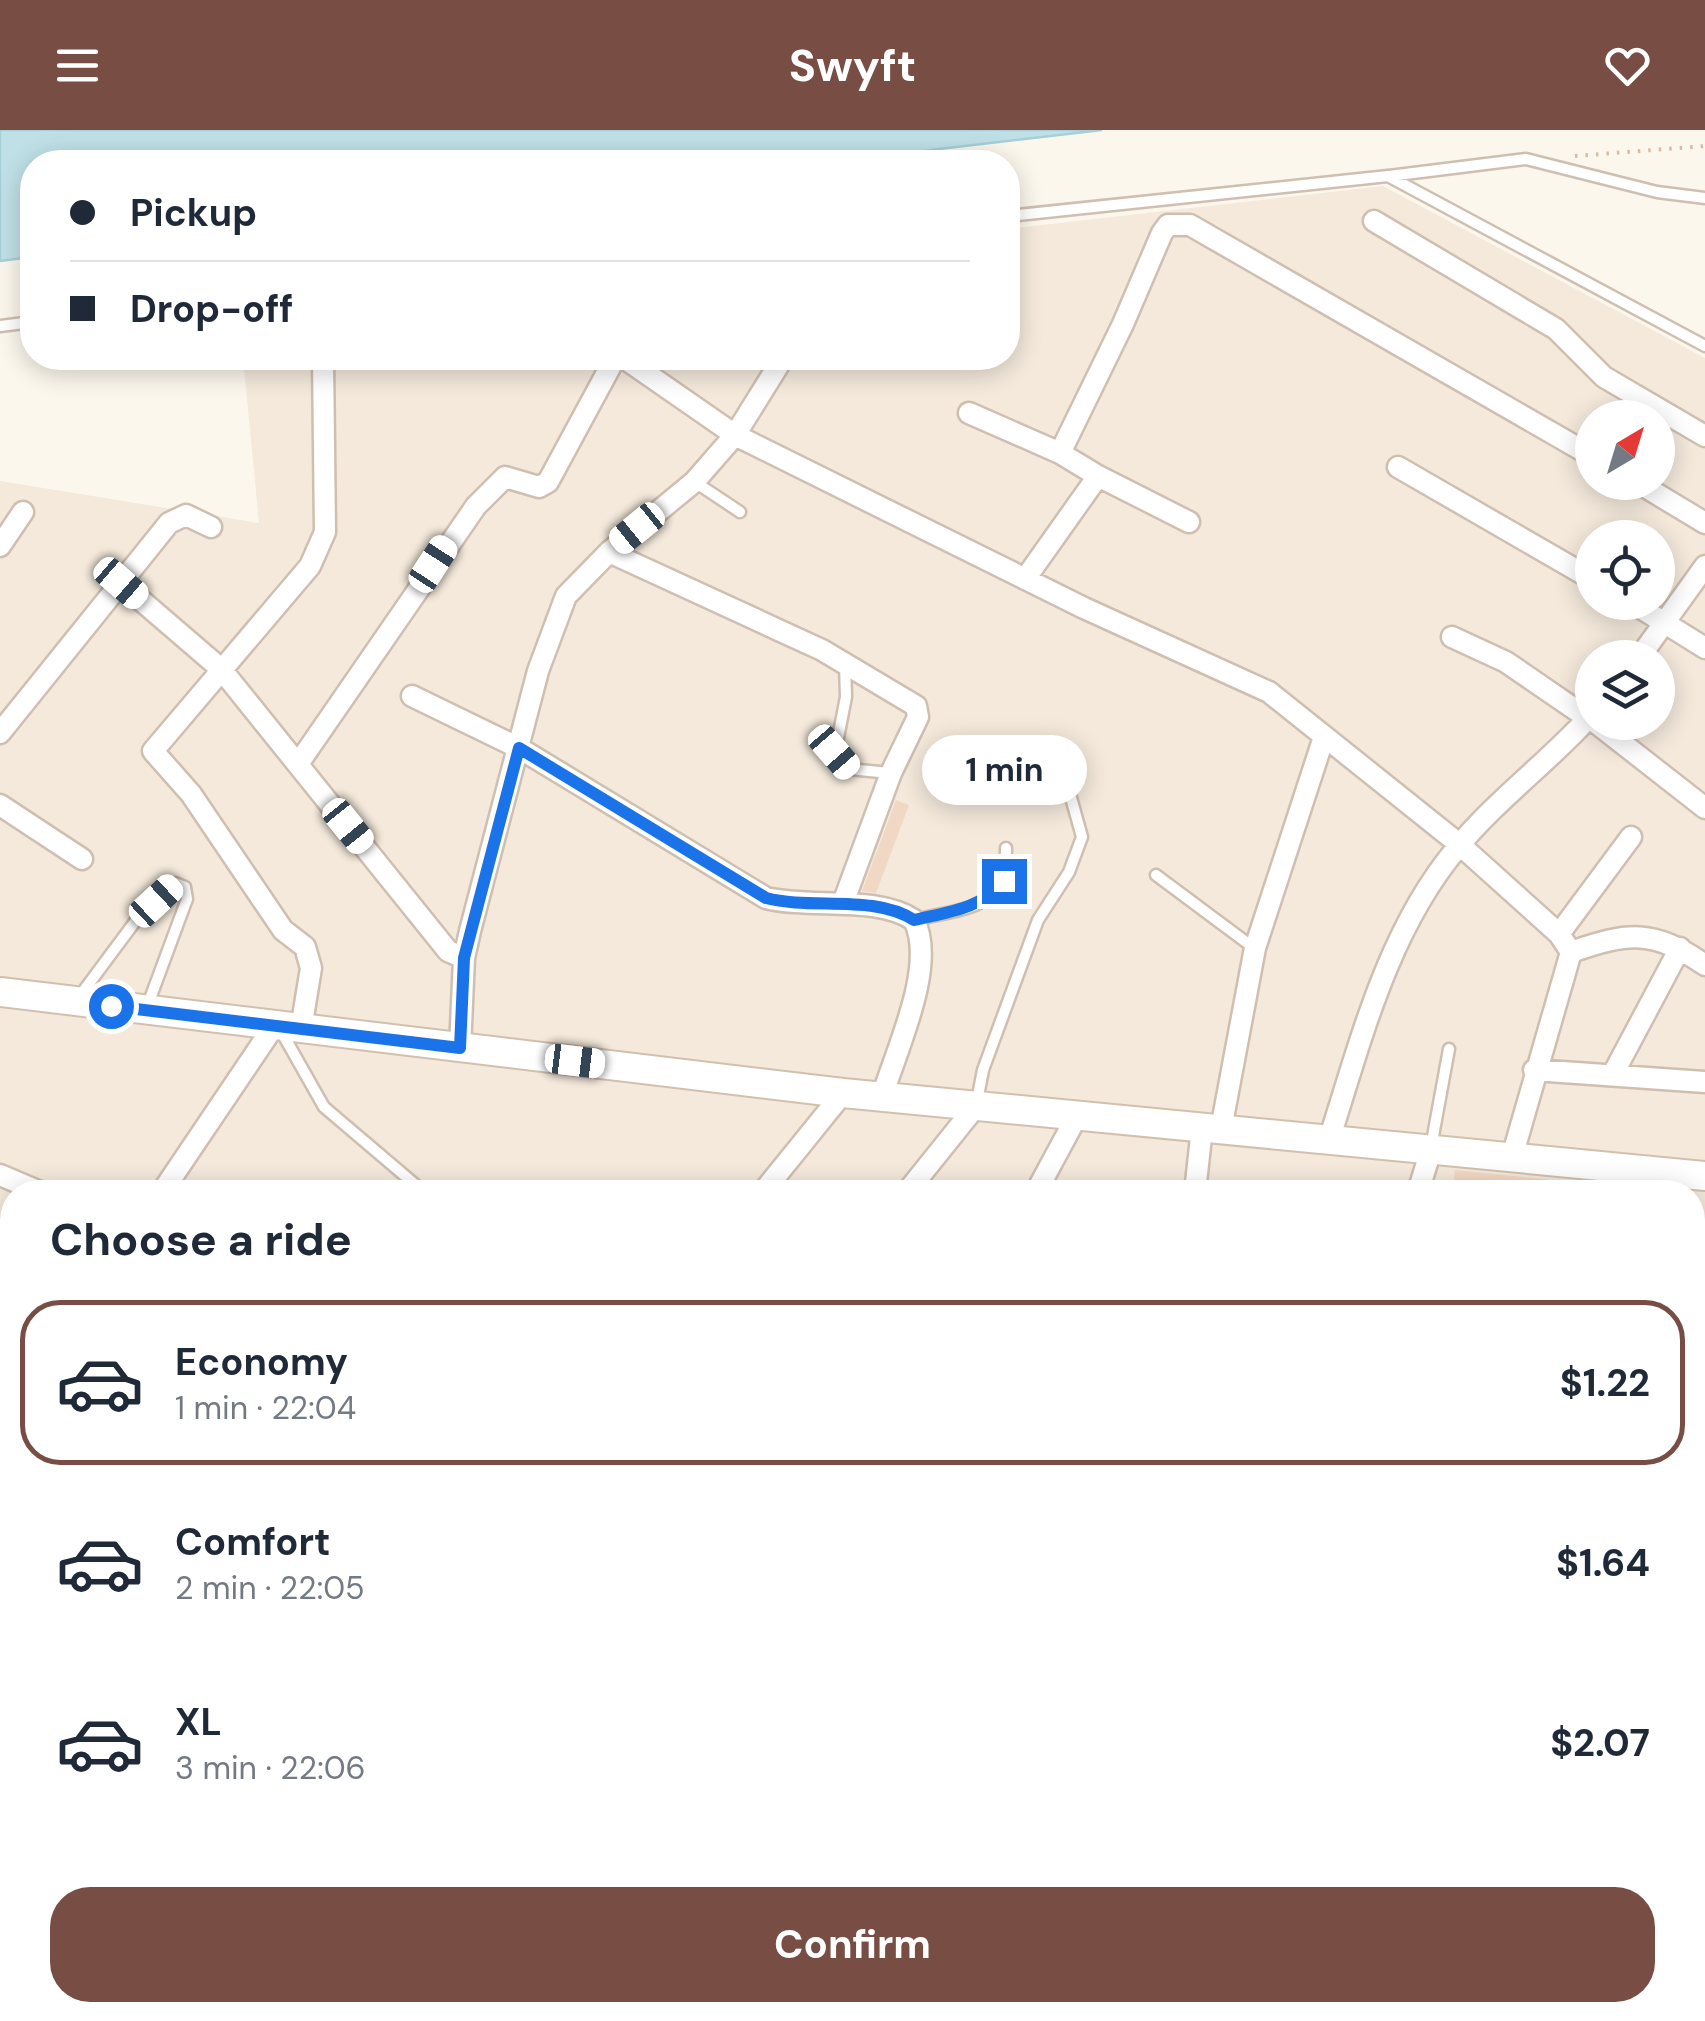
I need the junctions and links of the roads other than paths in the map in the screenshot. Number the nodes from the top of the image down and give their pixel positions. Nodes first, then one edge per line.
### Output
1 (1388, 176) junction
2 (1705, 198) edge
3 (1020, 215) edge
4 (1374, 221) dead end
5 (1705, 346) edge
6 (323, 370) edge
7 (608, 370) edge
8 (641, 370) edge
9 (776, 370) edge
10 (968, 413) dead end
11 (735, 435) junction
12 (1705, 436) edge
13 (1575, 446) edge
14 (1060, 453) junction
15 (1398, 467) dead end
16 (1098, 476) junction
17 (694, 482) junction
18 (1667, 500) edge
19 (23, 512) dead end
20 (740, 512) dead end
21 (1189, 522) dead end
22 (1705, 523) edge
23 (210, 526) dead end
24 (0, 546) edge
25 (609, 552) junction
26 (1705, 566) edge
27 (1575, 570) edge
28 (1025, 579) junction
29 (121, 583) junction
30 (1661, 620) edge
31 (1666, 623) junction
32 (1452, 637) dead end
33 (1653, 640) edge
34 (1705, 648) edge
35 (845, 663) junction
36 (221, 669) junction
37 (412, 696) dead end
38 (1575, 708) edge
39 (0, 733) edge
40 (1575, 735) edge
41 (1323, 740) junction
42 (1619, 740) edge
43 (519, 748) junction
44 (298, 764) junction
45 (891, 772) junction
46 (1064, 776) dead end
47 (0, 805) edge
48 (1705, 808) edge
49 (1631, 837) dead end
50 (1460, 844) junction
51 (1006, 848) dead end
52 (82, 859) dead end
53 (1156, 875) dead end
54 (843, 903) junction
55 (914, 920) junction
56 (1565, 943) junction
57 (1255, 948) junction
58 (1680, 948) junction
59 (464, 958) junction
60 (1705, 965) edge
61 (0, 992) edge
62 (76, 1002) junction
63 (146, 1010) junction
64 (284, 1027) junction
65 (460, 1048) junction
66 (1450, 1049) dead end
67 (1534, 1070) junction
68 (1614, 1074) junction
69 (1705, 1082) edge
70 (843, 1093) junction
71 (882, 1097) junction
72 (976, 1106) junction
73 (1077, 1116) junction
74 (1211, 1128) junction
75 (1330, 1140) junction
76 (1430, 1150) junction
77 (1512, 1157) junction
78 (1705, 1176) edge
79 (171, 1180) edge
80 (410, 1180) edge
81 (773, 1180) edge
82 (917, 1180) edge
83 (1042, 1180) edge
84 (1198, 1180) edge
85 (1421, 1180) edge

1 - 2 lane
1 - 3 lane
1 - 5 lane
4 - 12 street
6 - 36 street
7 - 44 street
8 - 11 street
9 - 11 street
10 - 14 street
11 - 17 street
11 - 28 street
13 - 14 street
14 - 16 street
15 - 27 street
16 - 21 street
16 - 28 street
17 - 20 lane
17 - 25 street
18 - 22 street
19 - 24 street
23 - 29 street
25 - 35 street
25 - 43 street
26 - 31 street
28 - 41 street
29 - 36 street
29 - 39 street
30 - 31 street
31 - 33 street
31 - 34 street
32 - 38 street
35 - 45 street
35 - 45 lane
36 - 44 street
36 - 64 street
37 - 43 street
40 - 50 street
41 - 50 street
41 - 57 street
42 - 48 street
43 - 54 street
43 - 59 street
44 - 59 street
45 - 54 street
46 - 72 lane
47 - 52 street
49 - 56 street
50 - 56 street
50 - 75 street
51 - 55 lane
53 - 57 lane
54 - 55 street
55 - 71 street
56 - 58 street
56 - 67 street
57 - 74 street
58 - 60 street
58 - 68 street
59 - 65 street
61 - 62 street
62 - 63 street
62 - 63 lane
63 - 64 street
64 - 65 street
64 - 79 street
64 - 80 lane
65 - 70 street
66 - 76 lane
67 - 68 street
67 - 77 street
68 - 69 street
70 - 71 street
70 - 81 street
71 - 72 street
72 - 73 street
72 - 82 street
73 - 74 street
73 - 83 street
74 - 75 street
74 - 84 street
75 - 76 street
76 - 77 street
76 - 85 street
77 - 78 street

